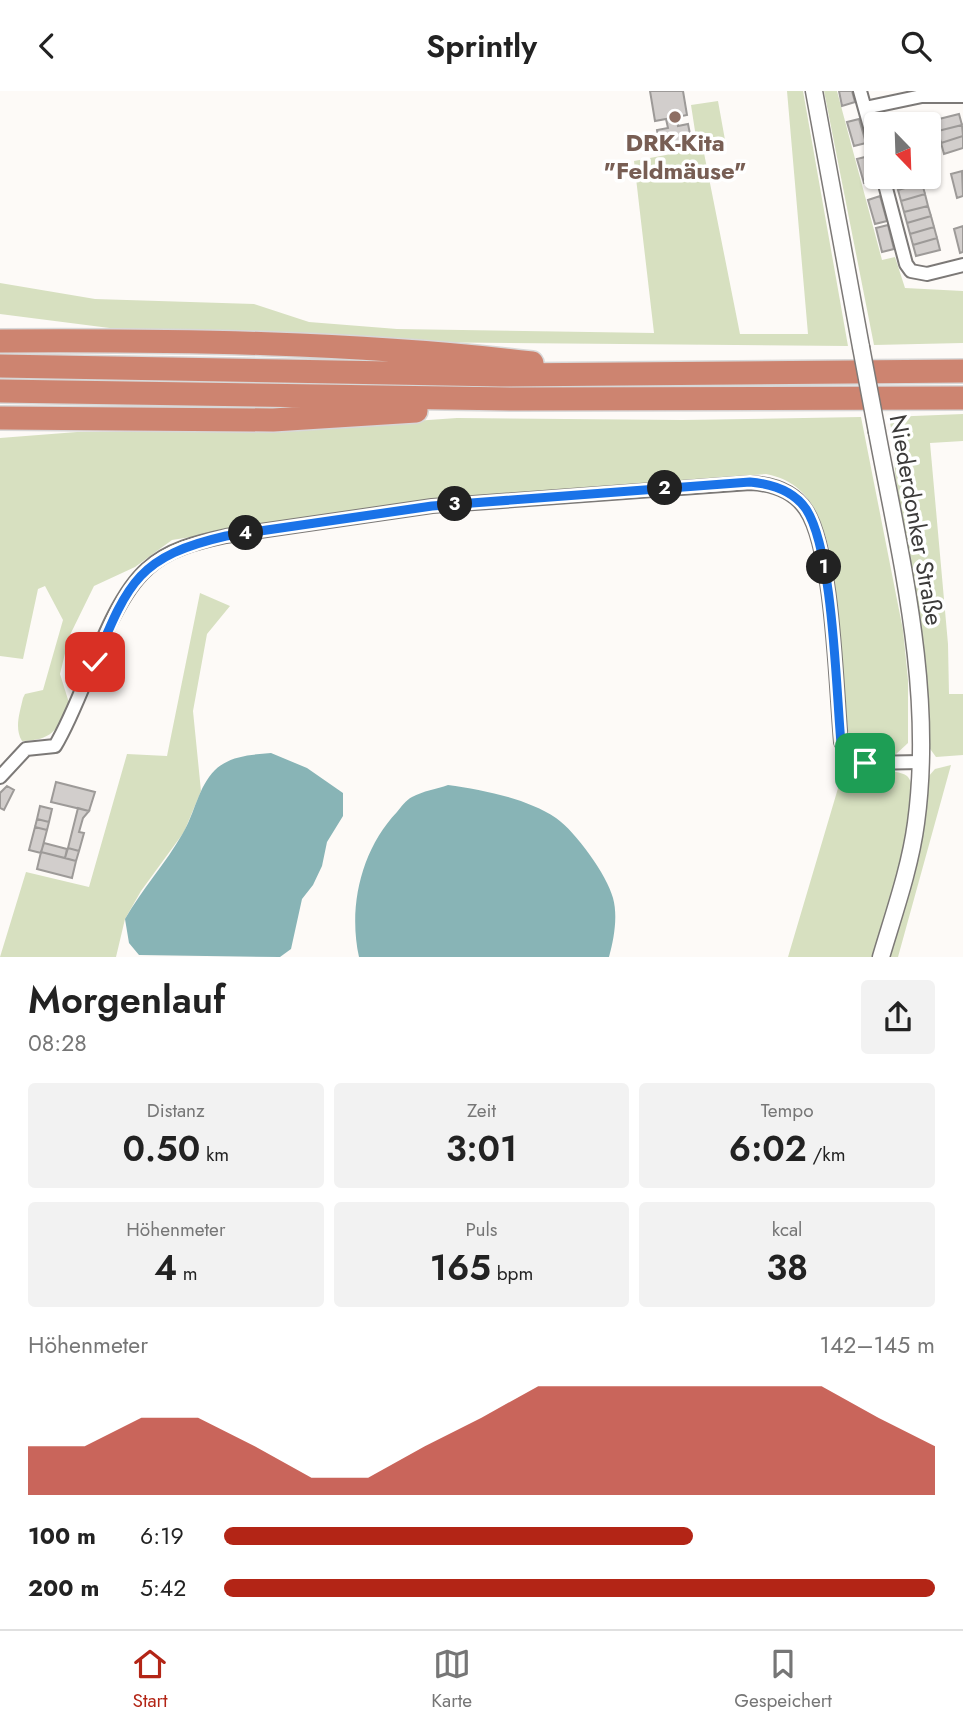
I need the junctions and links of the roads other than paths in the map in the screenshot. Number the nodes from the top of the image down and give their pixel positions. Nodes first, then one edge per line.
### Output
1 (814, 91) edge
2 (860, 91) edge
3 (921, 93) edge
4 (963, 96) edge
5 (865, 108) junction
6 (866, 112) edge
7 (886, 189) edge
8 (963, 265) edge
9 (0, 326) edge
10 (118, 340) junction
11 (0, 341) edge
12 (0, 366) edge
13 (963, 371) edge
14 (612, 372) junction
15 (0, 391) edge
16 (963, 398) edge
17 (513, 399) junction
18 (0, 418) edge
19 (98, 419) junction
20 (0, 430) edge
21 (921, 762) junction
22 (0, 777) edge
23 (881, 957) edge

1 - 21 street, Niederdonker Straße, bridge
2 - 5 street
3 - 4 street
3 - 5 street
5 - 6 street
7 - 8 street
9 - 10 highway
10 - 11 highway
10 - 14 highway
12 - 14 highway
13 - 14 highway
15 - 17 highway
16 - 17 highway
17 - 19 highway
18 - 19 highway
19 - 20 highway
21 - 22 street
21 - 23 street, Niederdonker Straße

